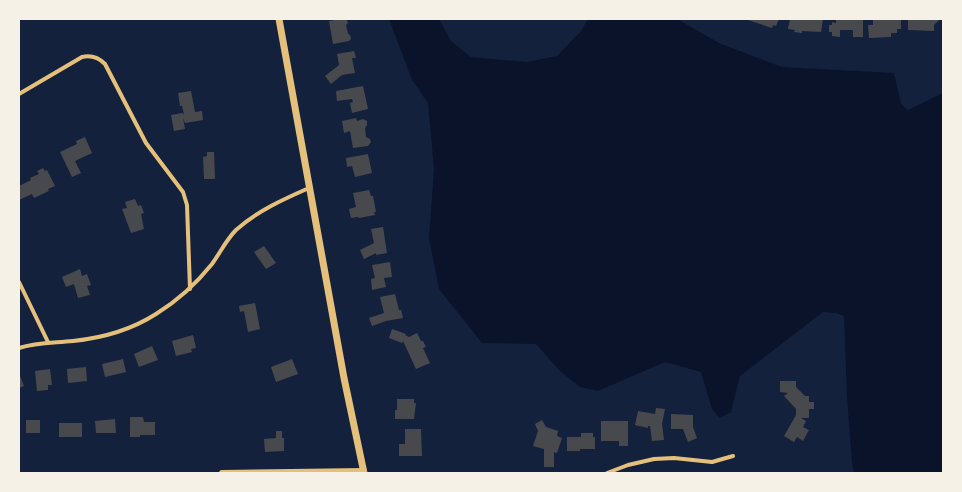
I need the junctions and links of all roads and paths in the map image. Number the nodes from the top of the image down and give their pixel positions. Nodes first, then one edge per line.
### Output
1 (279, 19) edge
2 (19, 94) edge
3 (310, 188) junction
4 (19, 282) edge
5 (190, 288) junction
6 (48, 342) junction
7 (19, 348) edge
8 (733, 456) dead end
9 (364, 472) edge
10 (222, 473) edge
11 (607, 473) edge

1 - 3 main road
2 - 5 street
3 - 5 street
3 - 9 main road
4 - 6 street
5 - 6 street
6 - 7 street
8 - 11 street
9 - 10 street

